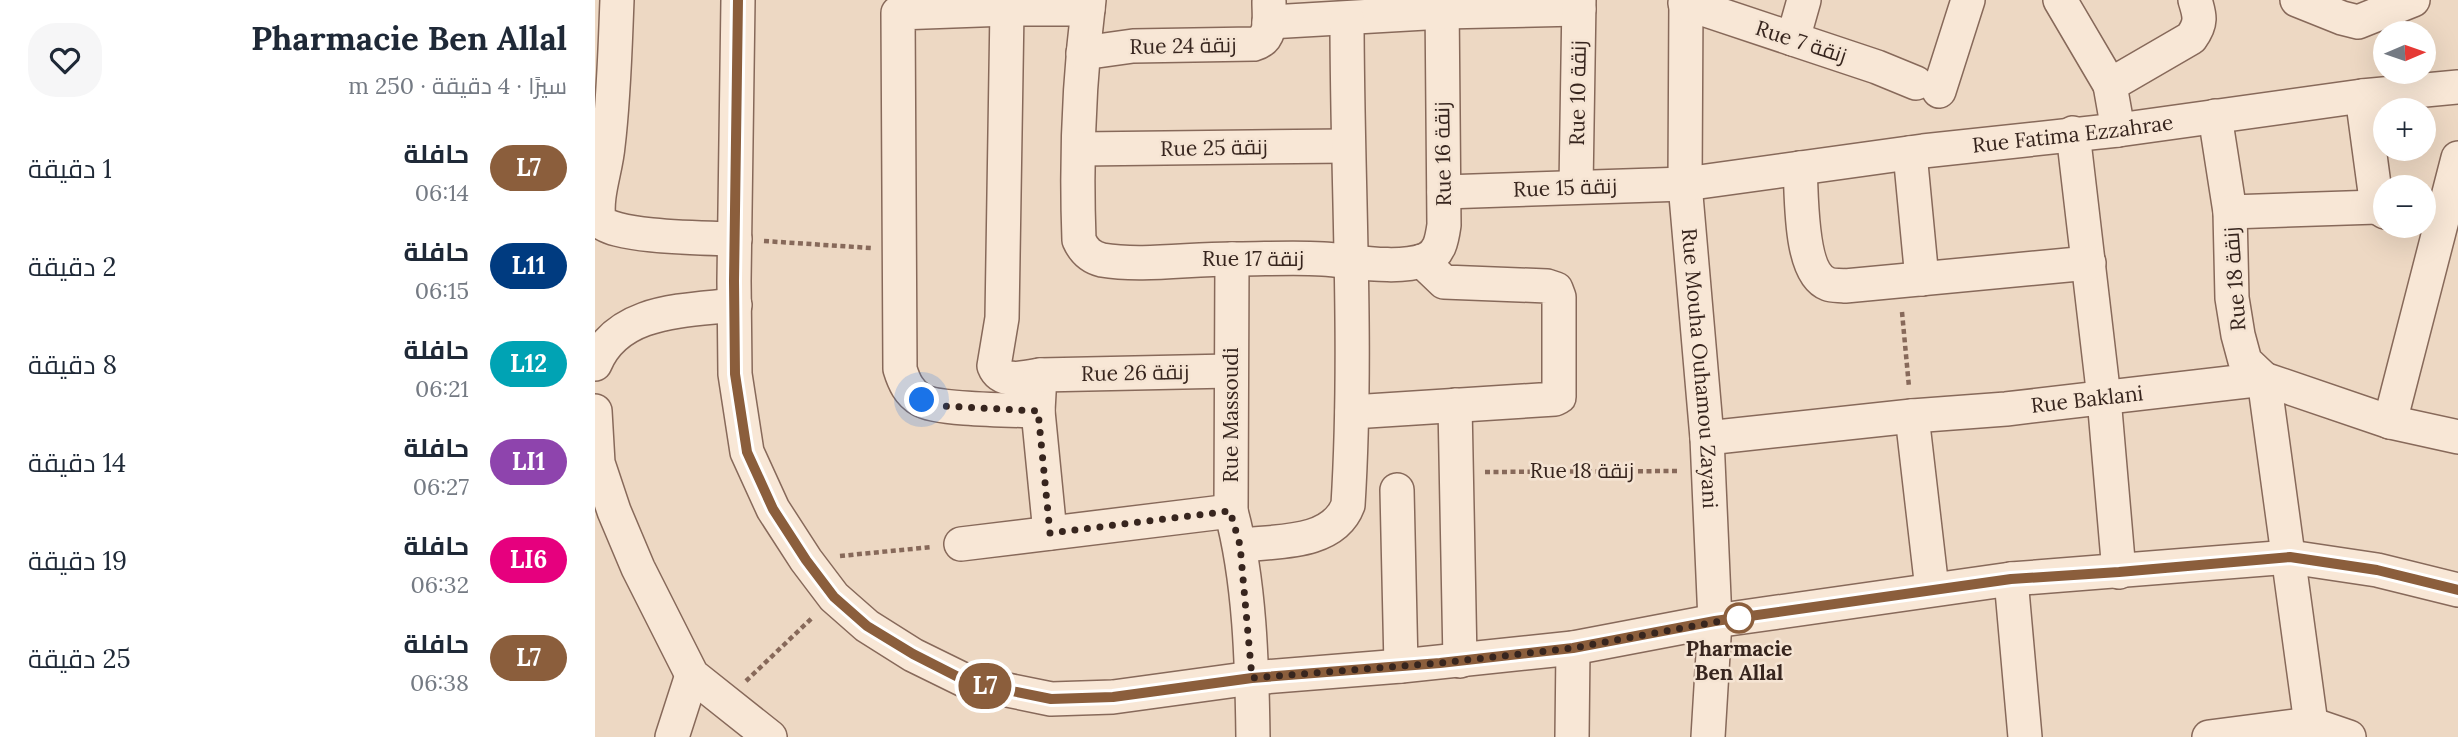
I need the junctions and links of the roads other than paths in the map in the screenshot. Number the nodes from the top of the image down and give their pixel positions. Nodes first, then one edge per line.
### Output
1 (617, 0) edge
2 (738, 0) edge
3 (1804, 0) edge
4 (1968, 0) edge
5 (2060, 0) edge
6 (2195, 0) edge
7 (2297, 0) edge
8 (2413, 0) edge
9 (1686, 2) edge
10 (1088, 4) edge
11 (1579, 4) edge
12 (1443, 6) edge
13 (1007, 9) junction
14 (1269, 11) edge
15 (1347, 19) junction
16 (1793, 39) junction
17 (1083, 53) junction
18 (2111, 85) junction
19 (2458, 87) edge
20 (2362, 96) junction
21 (2214, 116) junction
22 (2118, 130) junction
23 (2073, 133) junction
24 (1347, 146) junction
25 (1080, 149) junction
26 (1910, 152) junction
27 (2458, 158) edge
28 (1801, 168) junction
29 (2375, 175) edge
30 (1685, 184) junction
31 (1576, 187) junction
32 (1444, 192) junction
33 (2373, 209) edge
34 (2230, 212) junction
35 (2436, 214) edge
36 (2428, 238) edge
37 (735, 239) junction
38 (1232, 258) junction
39 (1422, 261) junction
40 (1369, 263) junction
41 (2089, 263) junction
42 (1910, 280) junction
43 (735, 305) junction
44 (595, 364) edge
45 (1230, 371) junction
46 (1040, 375) junction
47 (2264, 379) junction
48 (2104, 398) junction
49 (1455, 405) junction
50 (595, 411) edge
51 (1038, 411) junction
52 (1352, 412) junction
53 (1912, 416) junction
54 (2390, 422) junction
55 (2458, 437) edge
56 (1708, 454) junction
57 (597, 467) edge
58 (1397, 490) dead end
59 (1230, 511) junction
60 (1050, 533) junction
61 (961, 544) road end
62 (1240, 545) junction
63 (2290, 557) junction
64 (2119, 572) junction
65 (2011, 579) junction
66 (1932, 589) junction
67 (2458, 590) edge
68 (1715, 621) junction
69 (1573, 648) junction
70 (1460, 661) junction
71 (1401, 666) junction
72 (692, 675) junction
73 (1252, 678) junction
74 (2289, 729) edge
75 (672, 737) edge
76 (770, 737) edge
77 (1253, 737) edge
78 (1572, 737) edge
79 (1708, 737) edge
80 (2025, 737) edge
81 (2209, 737) edge
82 (2349, 737) edge

1 - 37 street
2 - 37 street
3 - 16 street
4 - 16 street, Rue 7 زنقة
5 - 18 street
6 - 18 street
7 - 8 street
9 - 16 street, Rue 7 زنقة
9 - 30 street, Rue Mouha Ouhamou Zayani
10 - 13 street
10 - 17 street
11 - 12 street
11 - 31 street, Rue 10 زنقة
12 - 15 street
12 - 32 street, Rue 16 زنقة
13 - 46 street, Rue 26 زنقة
13 - 51 street
14 - 15 street
14 - 17 street, Rue 24 زنقة
15 - 24 street
17 - 25 street
18 - 22 street
19 - 20 street, Rue Fatima Ezzahrae
20 - 21 street, Rue Fatima Ezzahrae
20 - 29 street
21 - 22 street, Rue Fatima Ezzahrae
21 - 34 street, Rue 18 زنقة
22 - 23 street, Rue Fatima Ezzahrae
23 - 26 street, Rue Fatima Ezzahrae
23 - 41 street
24 - 25 street, Rue 25 زنقة
24 - 40 street
25 - 38 street, Rue 17 زنقة
26 - 28 street, Rue Fatima Ezzahrae
26 - 42 street
27 - 35 street
28 - 30 street, Rue Fatima Ezzahrae
28 - 42 street
30 - 31 street, Rue 15 زنقة
30 - 56 street, Rue Mouha Ouhamou Zayani
31 - 32 street, Rue 15 زنقة
32 - 39 street, Rue 16 زنقة
33 - 34 street
34 - 47 street, Rue 18 زنقة
36 - 54 street
37 - 43 street
38 - 40 street, Rue 17 زنقة
38 - 45 street, Rue Massoudi
39 - 40 street
39 - 49 street
40 - 52 street
41 - 42 street
41 - 48 street
43 - 44 street
43 - 73 street
45 - 46 street, Rue 26 زنقة
45 - 59 street, Rue Massoudi
46 - 51 street
47 - 48 street, Rue Baklani
47 - 54 street, Rue Baklani
47 - 63 street
48 - 53 street, Rue Baklani
48 - 64 street
49 - 52 street
49 - 70 street
50 - 57 street
51 - 60 street
52 - 62 street
53 - 56 street, Rue Baklani
53 - 66 street
54 - 55 street, Rue Baklani
56 - 68 street, Rue Mouha Ouhamou Zayani
57 - 72 street
58 - 71 street
59 - 60 street
59 - 62 street, Rue Massoudi
60 - 61 street
62 - 73 street, Rue Massoudi
63 - 64 street
63 - 67 street
63 - 74 street
64 - 65 street
65 - 66 street
65 - 80 street
66 - 68 street
68 - 69 street
68 - 79 street, Rue Mouha Ouhamou Zayani
69 - 70 street
69 - 78 street
70 - 71 street
71 - 73 street
72 - 75 street
72 - 76 street
73 - 77 street, Rue Massoudi
74 - 81 street
74 - 82 street

